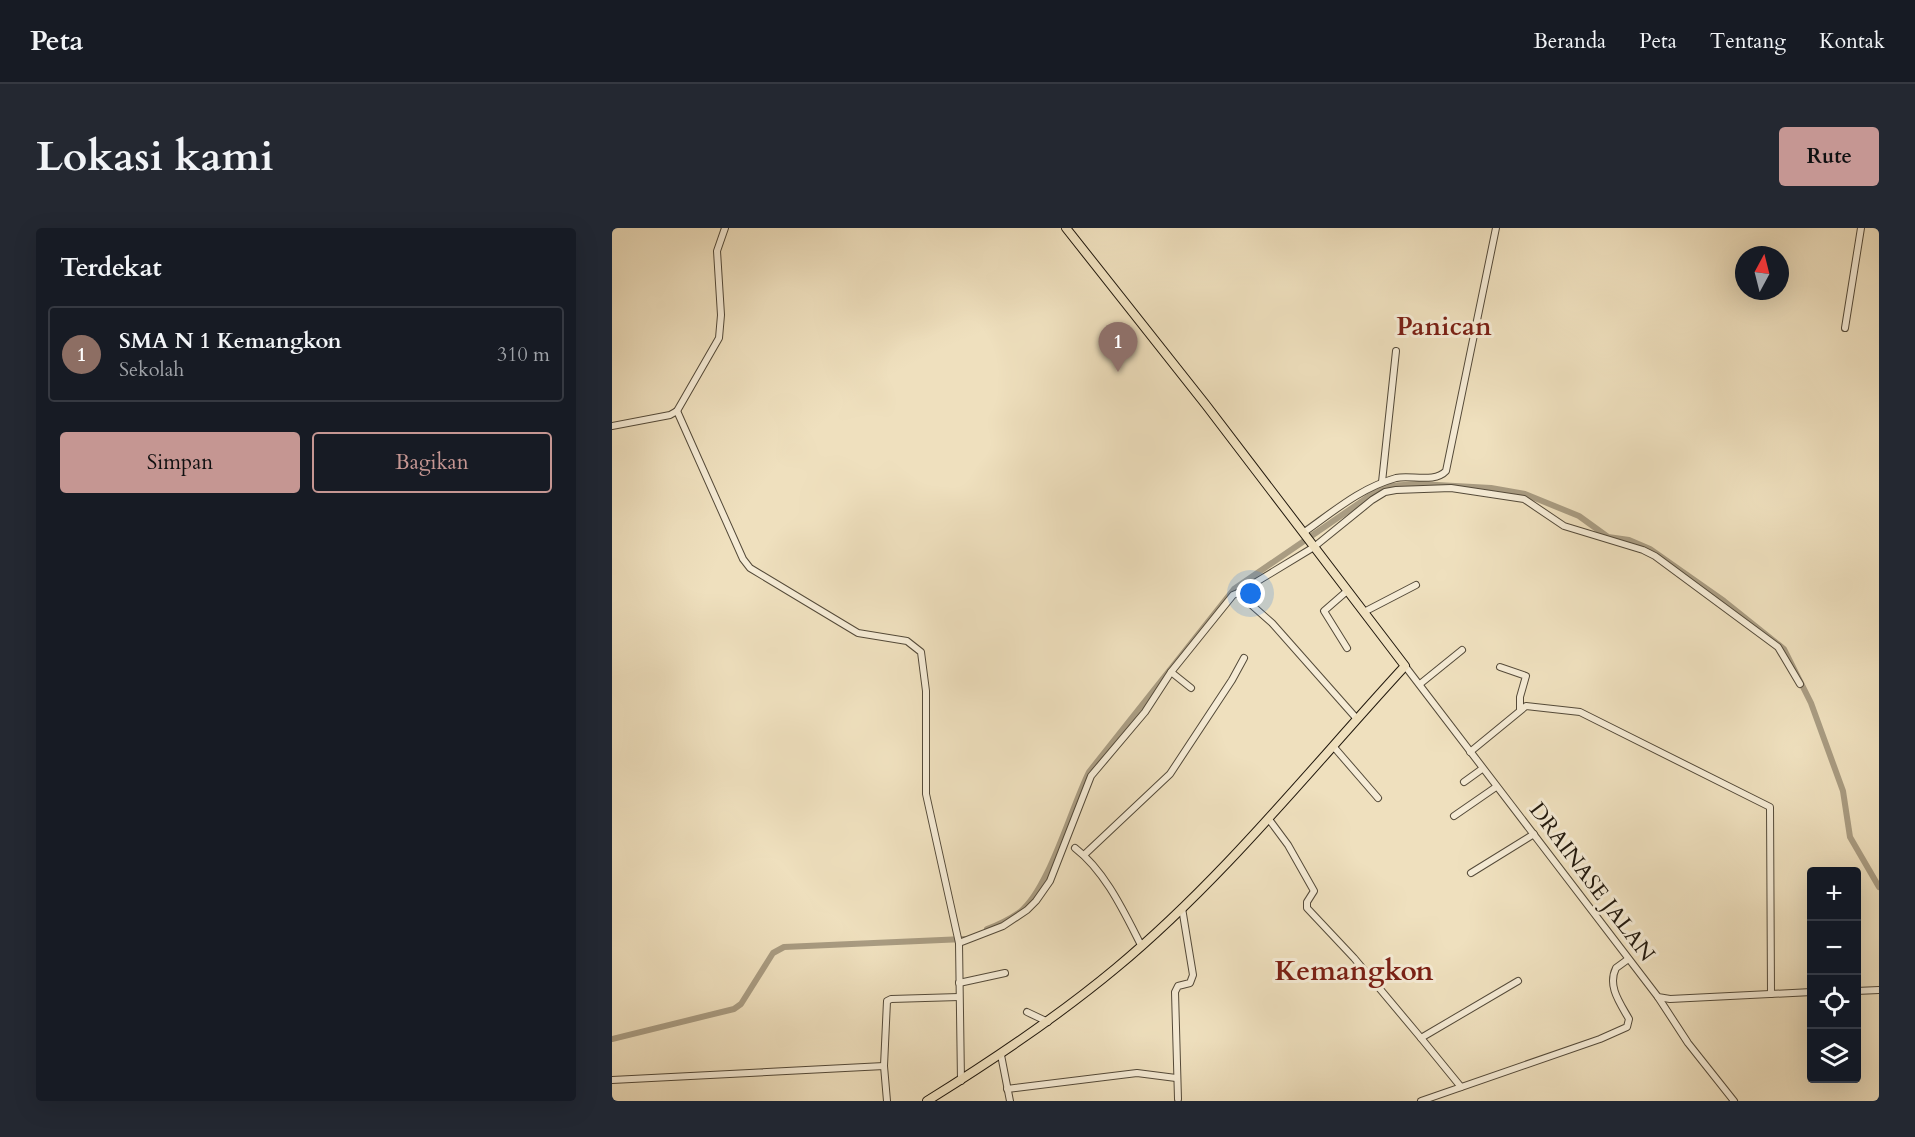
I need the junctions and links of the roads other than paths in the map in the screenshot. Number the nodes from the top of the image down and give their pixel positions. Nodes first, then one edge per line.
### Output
1 (725, 228) edge
2 (1066, 228) edge
3 (1496, 228) edge
4 (1861, 228) edge
5 (1845, 328) dead end
6 (1396, 351) dead end
7 (676, 411) junction
8 (612, 426) edge
9 (1382, 482) junction
10 (1303, 533) junction
11 (1314, 546) junction
12 (1416, 585) dead end
13 (1347, 591) junction
14 (1238, 593) junction
15 (1364, 612) junction
16 (1347, 648) dead end
17 (1462, 650) dead end
18 (1244, 658) dead end
19 (1405, 666) junction
20 (1500, 667) dead end
21 (1172, 672) junction
22 (1420, 684) junction
23 (1800, 684) dead end
24 (1191, 688) dead end
25 (1520, 710) junction
26 (1357, 719) junction
27 (1333, 746) junction
28 (1470, 752) junction
29 (1482, 769) junction
30 (1464, 782) dead end
31 (1496, 787) junction
32 (1377, 798) dead end
33 (1454, 816) dead end
34 (1268, 818) junction
35 (1534, 834) junction
36 (1075, 848) dead end
37 (1084, 855) junction
38 (1471, 873) dead end
39 (1182, 908) junction
40 (959, 940) junction
41 (1141, 945) junction
42 (1627, 960) junction
43 (1005, 973) dead end
44 (1518, 981) dead end
45 (959, 983) junction
46 (1861, 990) edge
47 (1879, 990) edge
48 (1807, 992) edge
49 (1771, 994) junction
50 (1658, 997) junction
51 (959, 998) junction
52 (1027, 1012) dead end
53 (1048, 1022) junction
54 (1421, 1038) junction
55 (1001, 1055) junction
56 (884, 1066) junction
57 (1176, 1078) junction
58 (612, 1080) edge
59 (961, 1081) junction
60 (1461, 1087) junction
61 (1007, 1089) junction
62 (1178, 1099) dead end
63 (887, 1101) edge
64 (927, 1101) edge
65 (1010, 1101) edge
66 (1421, 1101) edge
67 (1734, 1101) edge

1 - 7 street
2 - 10 main road
3 - 9 street
4 - 5 street
6 - 9 street
7 - 8 street
7 - 40 street
9 - 10 street
10 - 11 main road
11 - 13 main road
11 - 14 street
11 - 23 street
12 - 15 street
13 - 15 main road
13 - 16 street
14 - 21 street
14 - 26 street
15 - 19 main road
17 - 22 street
18 - 37 street
19 - 22 street, DRAINASE JALAN
19 - 26 main road
20 - 25 street
21 - 24 street
21 - 40 street
22 - 28 street, DRAINASE JALAN
25 - 28 street
25 - 49 street
26 - 27 main road
27 - 32 street
27 - 34 main road
28 - 29 street, DRAINASE JALAN
29 - 30 street
29 - 31 street, DRAINASE JALAN
31 - 33 street
31 - 35 street, DRAINASE JALAN
34 - 39 main road
34 - 54 street
35 - 38 street
35 - 42 street, DRAINASE JALAN
36 - 37 street
37 - 41 street
39 - 41 main road
39 - 57 street
40 - 45 street
41 - 53 main road
42 - 50 street, DRAINASE JALAN
42 - 60 street
43 - 45 street
44 - 54 street
45 - 51 street
46 - 47 street
48 - 49 street
49 - 50 street
50 - 67 street, DRAINASE JALAN
51 - 56 street
51 - 59 street
52 - 53 street
53 - 55 main road
54 - 60 street
55 - 59 main road
55 - 61 street
56 - 58 street
56 - 63 street
57 - 61 street
57 - 62 street
59 - 64 main road
60 - 66 street
61 - 65 street

